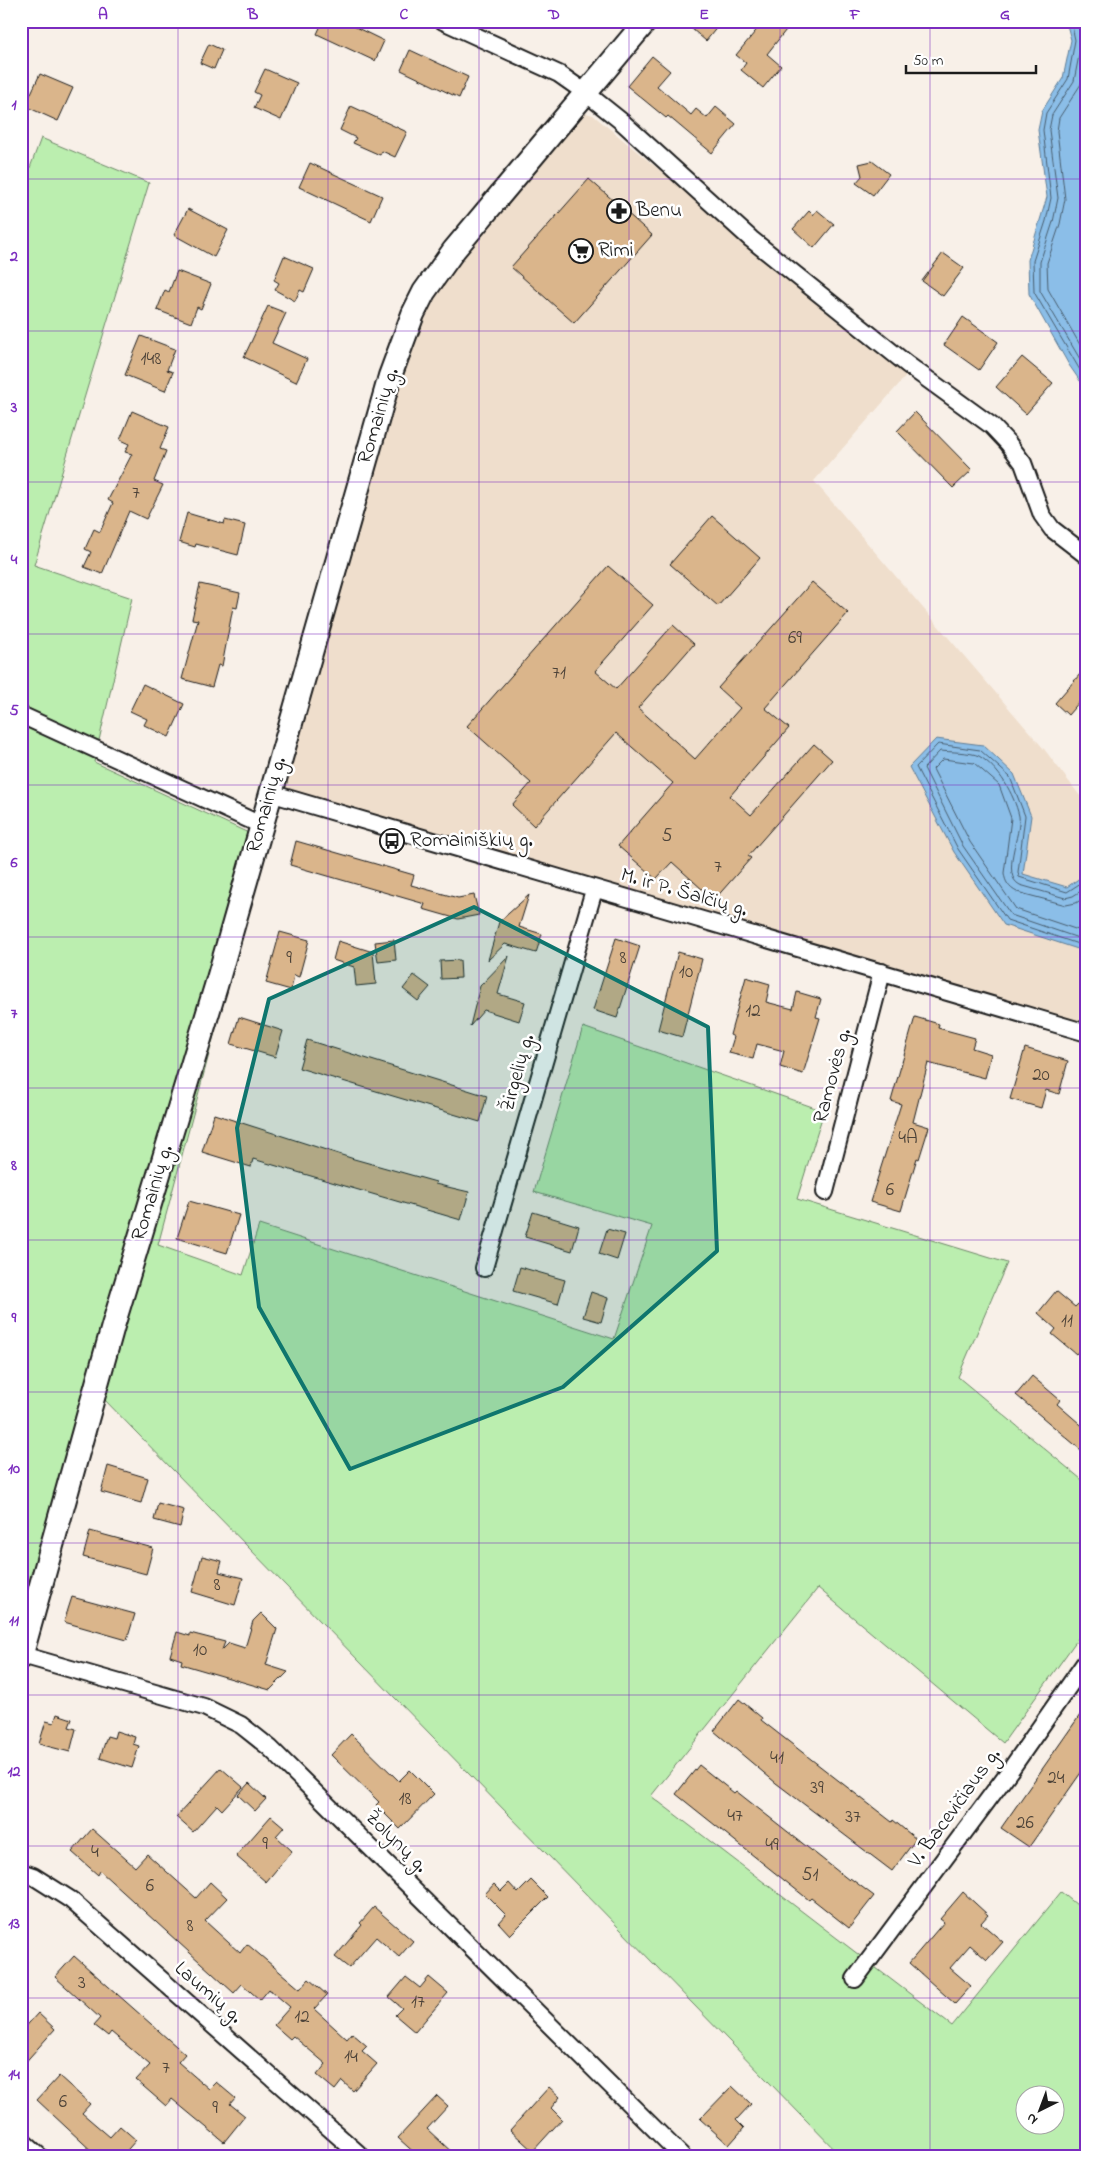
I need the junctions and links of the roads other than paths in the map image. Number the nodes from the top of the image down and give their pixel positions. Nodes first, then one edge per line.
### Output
1 (443, 21) edge
2 (646, 21) edge
3 (586, 93) junction
4 (1087, 556) edge
5 (21, 715) edge
6 (270, 793) junction
7 (261, 825) junction
8 (594, 890) junction
9 (882, 972) junction
10 (1087, 1033) edge
11 (825, 1192) dead end
12 (484, 1268) dead end
13 (22, 1656) edge
14 (1087, 1660) edge
15 (21, 1872) edge
16 (855, 1979) dead end
17 (21, 2140) edge
18 (39, 2156) edge
19 (361, 2156) edge
20 (682, 2156) edge

1 - 3 street
2 - 3 main road, Romainių g.
3 - 4 street
3 - 6 main road, Romainių g.
5 - 7 street
6 - 7 main road, Romainių g.
6 - 8 street, M. ir P. Šalčių g.
7 - 13 main road, Romainių g.
8 - 9 street, M. ir P. Šalčių g.
8 - 12 street, Žirgelių g.
9 - 10 street, M. ir P. Šalčių g.
9 - 11 street, Ramovės g.
13 - 20 street, Žolynų g.
14 - 16 street, V. Bacevičiaus g.
15 - 19 street, Laumių g.
17 - 18 street

